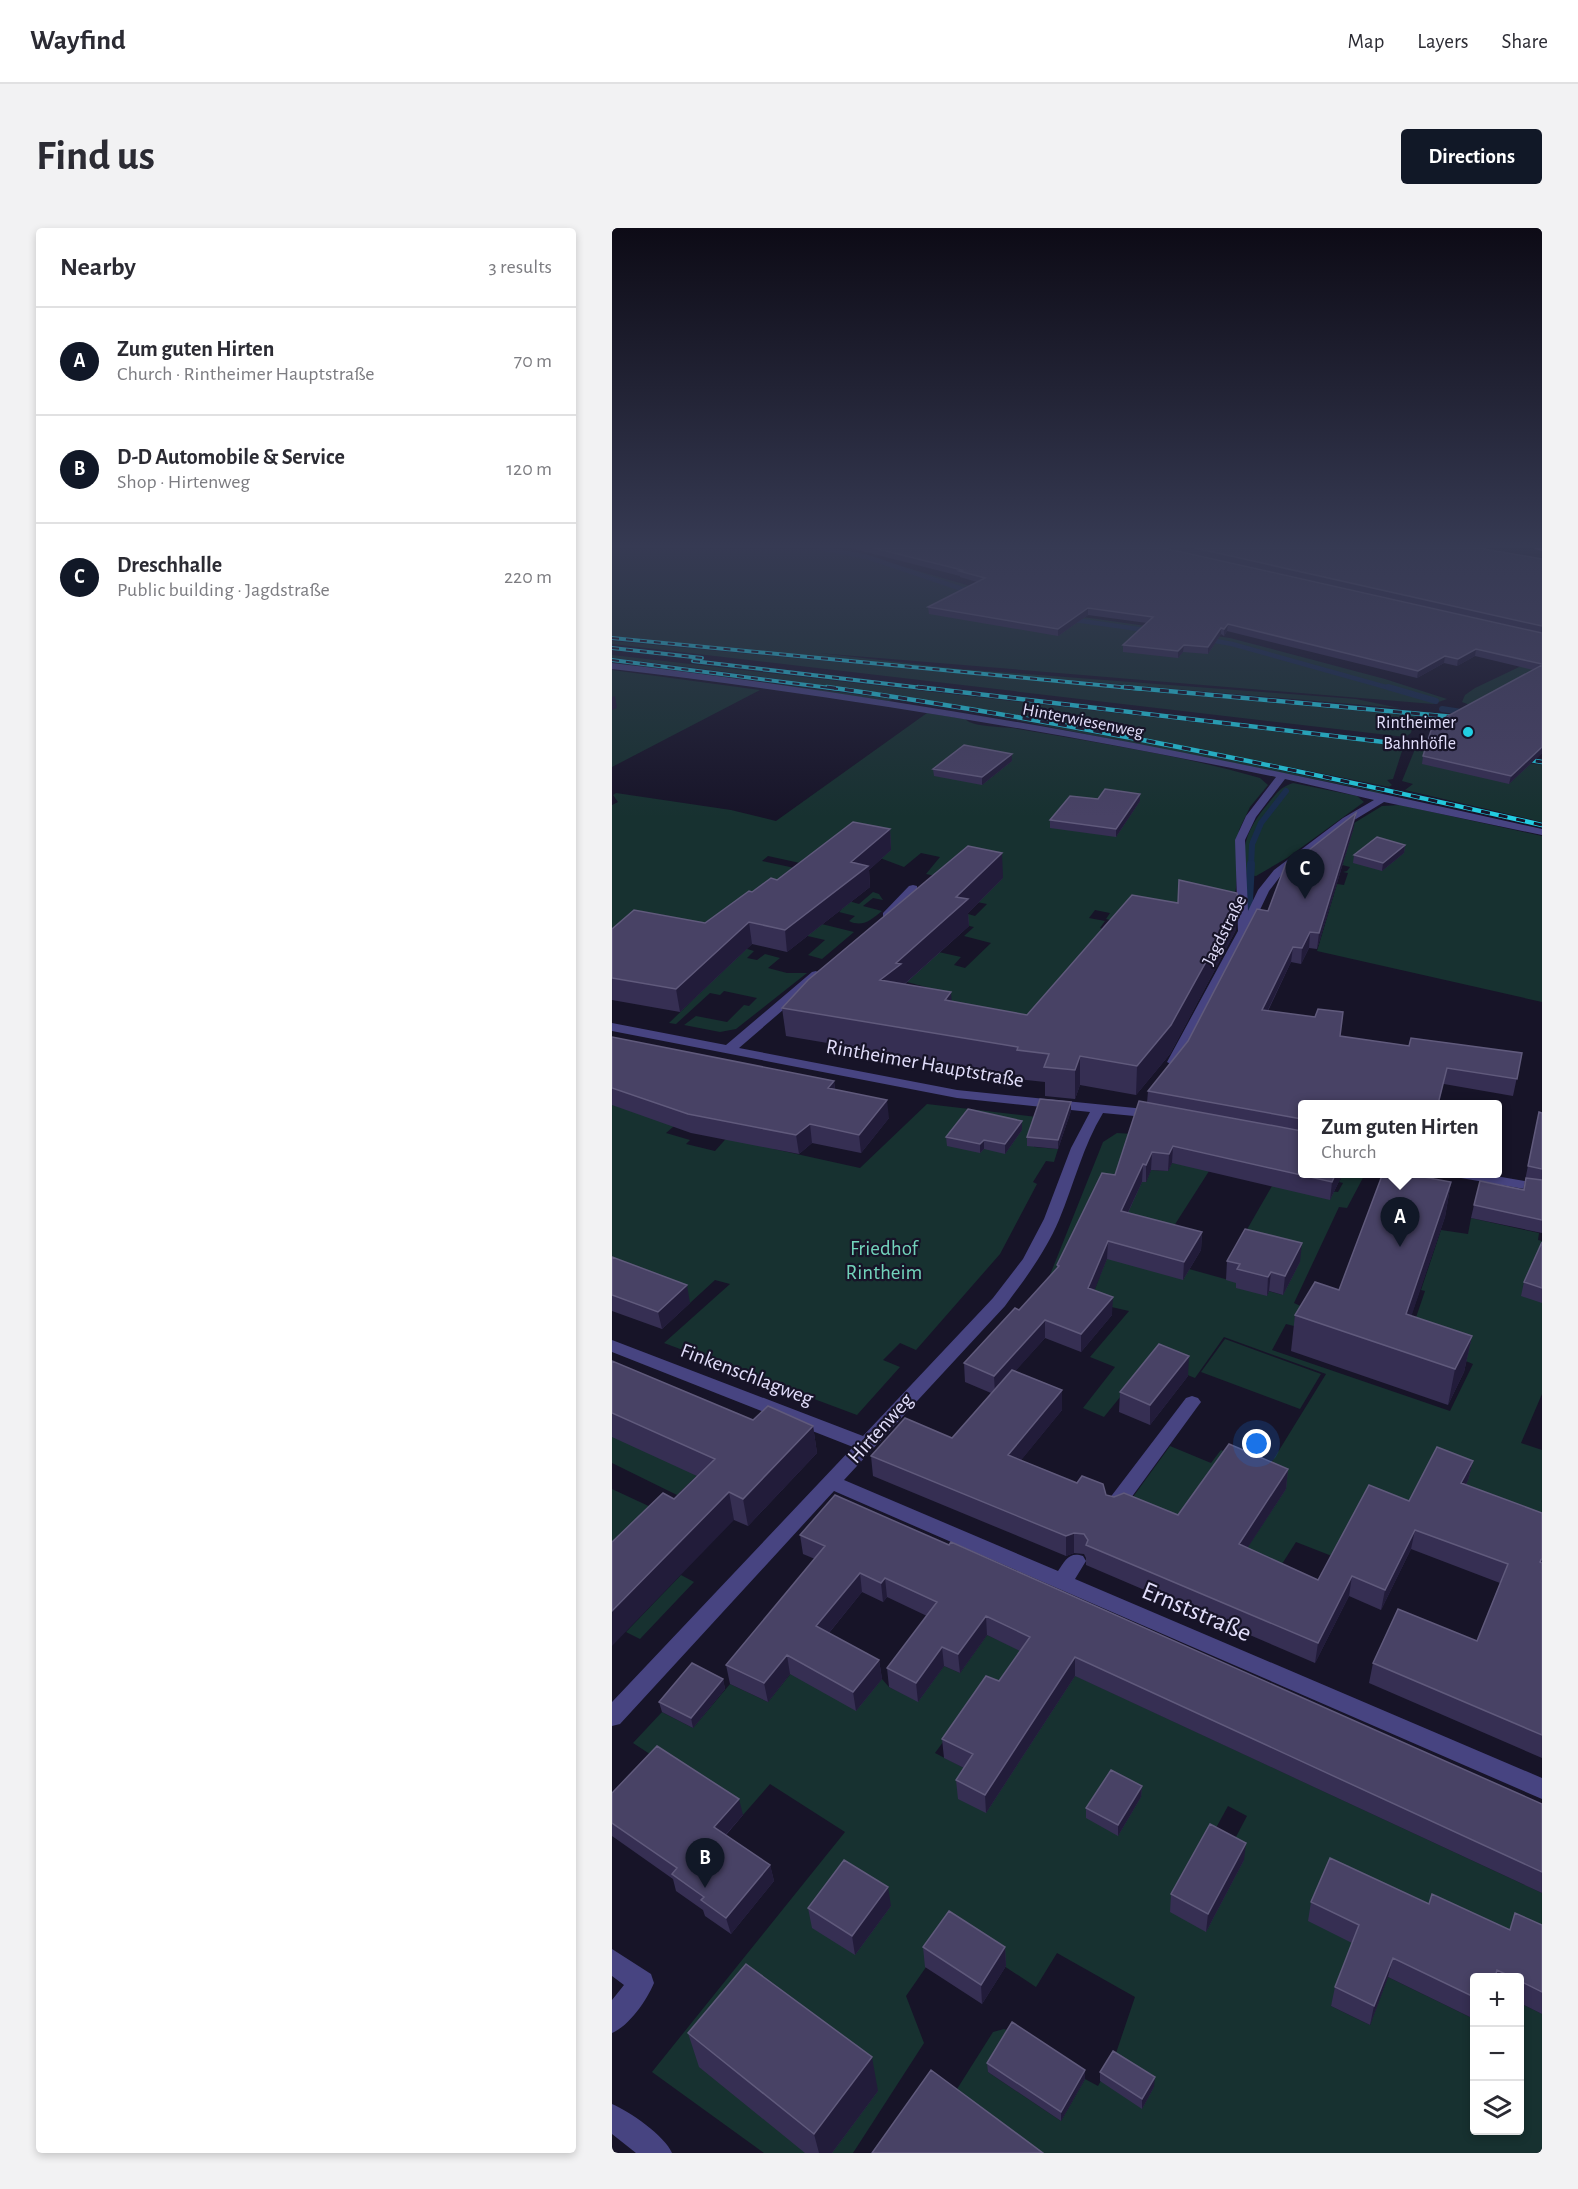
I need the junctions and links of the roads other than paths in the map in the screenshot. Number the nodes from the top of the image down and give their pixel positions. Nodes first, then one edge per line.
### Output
1 (612, 666) edge
2 (1283, 775) junction
3 (1382, 799) junction
4 (1542, 832) edge
5 (913, 888) dead end
6 (878, 923) edge
7 (1243, 932) junction
8 (825, 967) edge
9 (612, 1027) edge
10 (729, 1049) junction
11 (1168, 1070) edge
12 (1099, 1108) junction
13 (1166, 1116) edge
14 (1488, 1178) edge
15 (1542, 1188) edge
16 (612, 1347) edge
17 (1192, 1402) dead end
18 (866, 1444) junction
19 (831, 1482) junction
20 (1113, 1508) edge
21 (1076, 1561) dead end
22 (1062, 1582) junction
23 (612, 1717) edge
24 (1542, 1790) edge
25 (612, 1961) edge
26 (612, 2020) edge
27 (612, 2117) edge
28 (658, 2153) edge

1 - 2 street, Hinterwiesenweg
2 - 3 street, Hinterwiesenweg
2 - 7 street
3 - 4 street, Hinterwiesenweg
3 - 7 street, Jagdstraße
5 - 6 street
7 - 11 street, Jagdstraße
8 - 10 street
9 - 10 street, Rintheimer Hauptstraße
10 - 12 street, Rintheimer Hauptstraße
12 - 13 street, Rintheimer Hauptstraße
12 - 18 street, Hirtenweg
14 - 15 street
16 - 18 street, Finkenschlagweg
17 - 20 street
18 - 19 street, Hirtenweg
19 - 22 street, Ernststraße
19 - 23 street, Hirtenweg
21 - 22 street
22 - 24 street, Ernststraße
25 - 26 street
27 - 28 street

